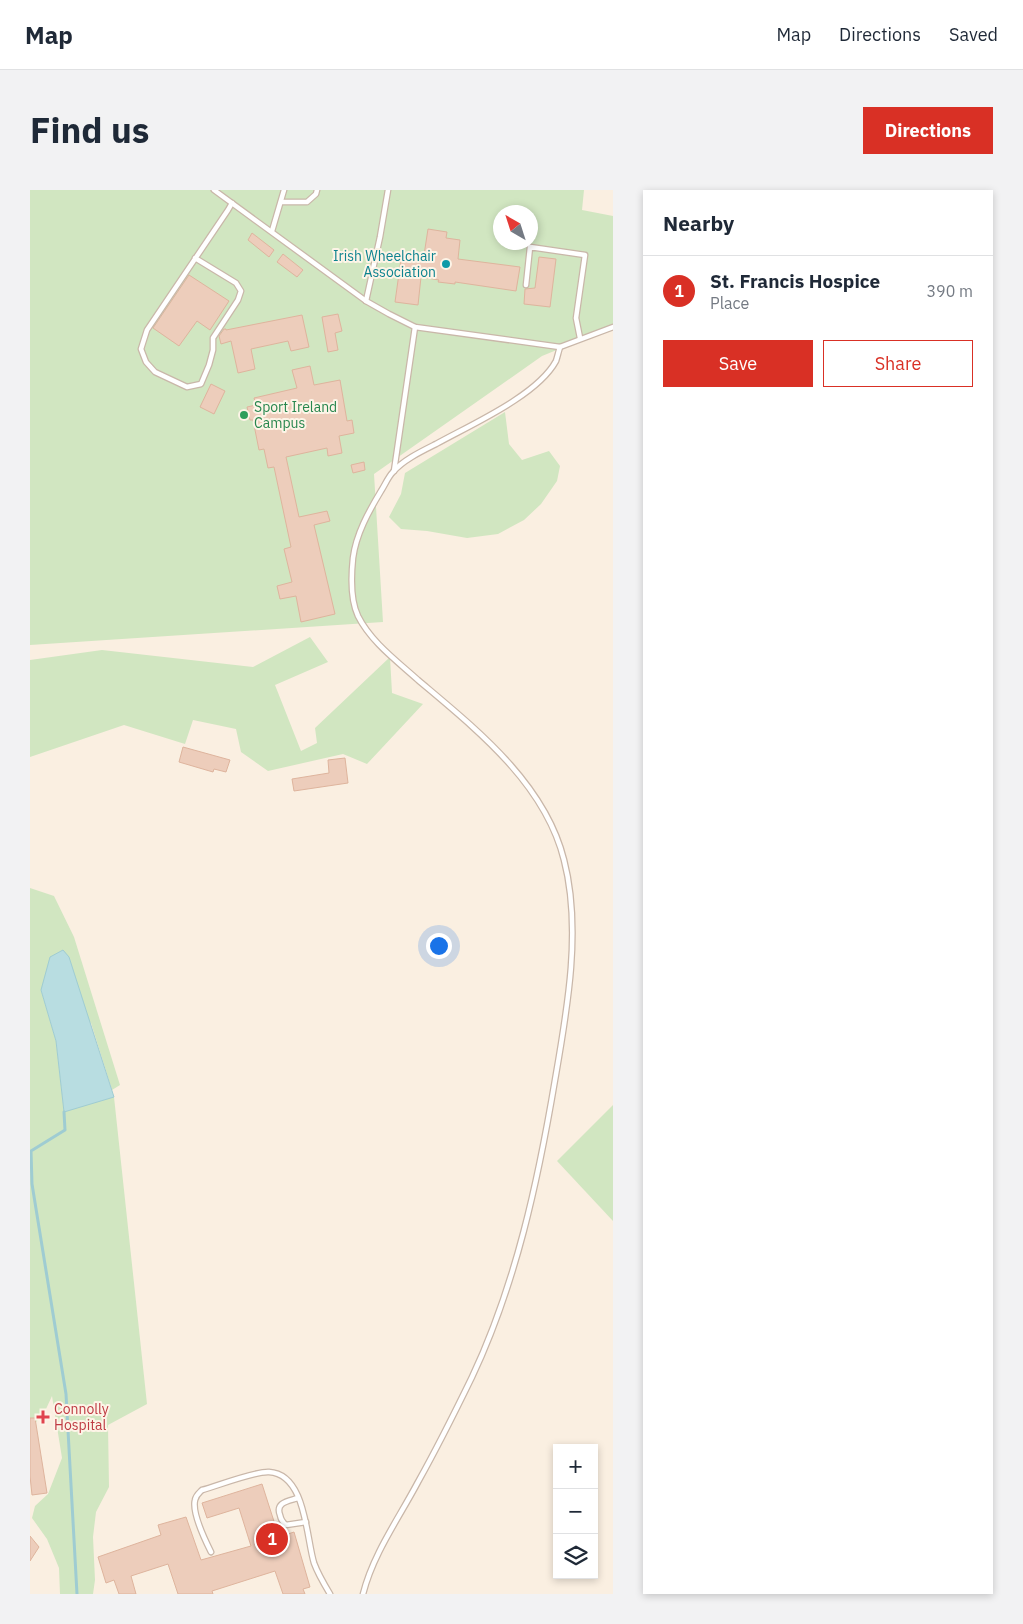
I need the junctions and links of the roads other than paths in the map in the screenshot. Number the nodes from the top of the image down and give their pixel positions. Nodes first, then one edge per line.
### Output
1 (214, 190) edge
2 (284, 190) edge
3 (317, 190) edge
4 (388, 190) edge
5 (281, 202) junction
6 (232, 203) junction
7 (272, 232) junction
8 (195, 258) junction
9 (526, 285) dead end
10 (366, 301) junction
11 (416, 326) junction
12 (613, 326) edge
13 (580, 338) junction
14 (560, 347) junction
15 (394, 471) junction
16 (298, 1498) junction
17 (306, 1522) junction
18 (210, 1552) dead end
19 (330, 1594) edge
20 (363, 1594) edge

1 - 6 lane
2 - 5 lane
3 - 5 lane
4 - 10 lane
5 - 7 lane
6 - 7 lane
6 - 8 lane
7 - 10 lane
8 - 8 lane
9 - 13 lane
10 - 11 lane
11 - 14 lane
11 - 15 lane
12 - 13 lane
13 - 14 lane
14 - 15 lane
15 - 20 lane
16 - 17 lane
16 - 17 lane
16 - 18 lane
17 - 19 lane

